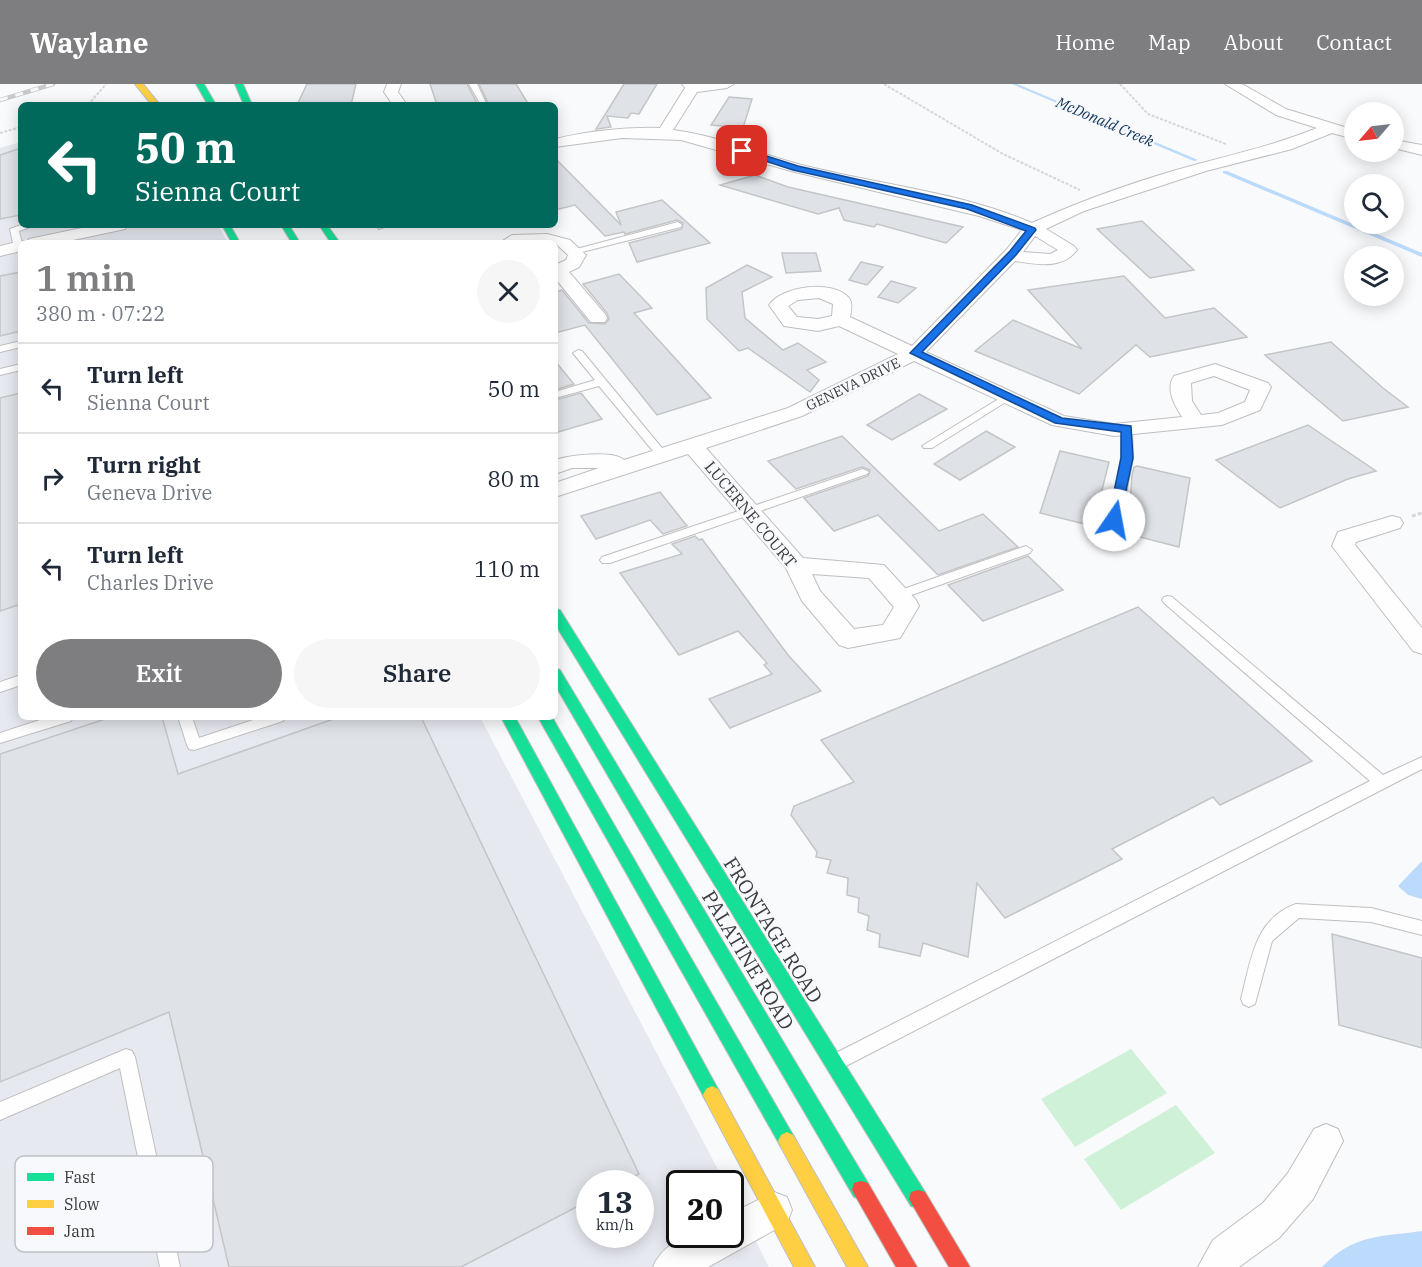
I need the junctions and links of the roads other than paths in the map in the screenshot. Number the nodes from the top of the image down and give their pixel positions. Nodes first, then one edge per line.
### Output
1 (139, 84) edge
2 (200, 84) edge
3 (239, 84) edge
4 (394, 84) edge
5 (473, 84) edge
6 (727, 84) edge
7 (1232, 84) edge
8 (691, 86) edge
9 (154, 102) edge
10 (210, 102) edge
11 (247, 102) edge
12 (398, 102) edge
13 (483, 102) edge
14 (1328, 129) junction
15 (1344, 133) edge
16 (664, 134) junction
17 (558, 143) edge
18 (1404, 146) edge
19 (1422, 150) edge
20 (678, 225) dead end
21 (18, 228) edge
22 (105, 228) edge
23 (501, 228) edge
24 (0, 229) edge
25 (14, 229) junction
26 (1032, 230) junction
27 (22, 240) edge
28 (48, 240) edge
29 (510, 240) edge
30 (541, 240) edge
31 (558, 240) edge
32 (558, 240) edge
33 (18, 247) edge
34 (574, 250) junction
35 (0, 251) edge
36 (1011, 255) junction
37 (558, 270) edge
38 (558, 271) edge
39 (598, 318) dead end
40 (841, 320) dead end
41 (18, 345) edge
42 (0, 349) edge
43 (578, 353) dead end
44 (915, 353) junction
45 (18, 368) edge
46 (0, 372) edge
47 (601, 382) junction
48 (558, 394) edge
49 (1005, 398) junction
50 (1196, 422) junction
51 (1127, 428) junction
52 (928, 446) dead end
53 (694, 447) junction
54 (662, 455) junction
55 (639, 461) junction
56 (558, 466) edge
57 (863, 472) dead end
58 (558, 489) edge
59 (749, 511) junction
60 (1114, 520) dead end
61 (1392, 523) dead end
62 (1026, 550) dead end
63 (606, 560) dead end
64 (796, 565) junction
65 (899, 596) junction
66 (1168, 600) dead end
67 (558, 618) edge
68 (1422, 645) edge
69 (558, 678) edge
70 (18, 681) edge
71 (0, 687) edge
72 (57, 720) edge
73 (186, 720) edge
74 (269, 720) edge
75 (510, 720) edge
76 (547, 720) edge
77 (0, 738) edge
78 (1422, 763) edge
79 (1381, 783) junction
80 (1422, 928) edge
81 (1249, 999) dead end
82 (832, 1064) junction
83 (0, 1111) edge
84 (1326, 1141) dead end
85 (147, 1156) edge
86 (774, 1210) junction
87 (744, 1226) edge
88 (705, 1248) edge
89 (167, 1252) edge
90 (170, 1267) edge
91 (672, 1267) edge
92 (805, 1267) edge
93 (858, 1267) edge
94 (907, 1267) edge
95 (960, 1267) edge
96 (1217, 1267) edge

1 - 9 main road
2 - 10 main road
3 - 11 main road
4 - 12 street
5 - 13 lane
6 - 8 street
7 - 14 street
8 - 16 street
14 - 15 street
14 - 26 street, GENEVA DRIVE
16 - 17 street
16 - 26 street
18 - 19 street
20 - 34 lane
21 - 25 lane
22 - 28 street
23 - 29 street
24 - 25 lane
25 - 27 lane
26 - 36 street, GENEVA DRIVE
26 - 36 street
30 - 32 street
31 - 34 street
33 - 35 street
34 - 37 street
36 - 44 street, GENEVA DRIVE
38 - 39 street
40 - 44 street
41 - 42 lane
43 - 47 lane
44 - 49 street
44 - 53 street, GENEVA DRIVE
45 - 46 lane
47 - 48 lane
47 - 54 lane
49 - 51 street
49 - 52 lane
50 - 50 street
50 - 51 street
51 - 60 lane
53 - 54 street, GENEVA DRIVE
53 - 59 street, LUCERNE COURT
54 - 55 street, GENEVA DRIVE
55 - 56 street, GENEVA DRIVE
55 - 58 street, GENEVA DRIVE
57 - 59 lane
59 - 63 lane
59 - 64 street, LUCERNE COURT
61 - 68 street
62 - 65 lane
64 - 65 street
64 - 65 street, LUCERNE COURT
66 - 79 lane
67 - 82 main road, FRONTAGE ROAD
69 - 94 main road, PALATINE ROAD
70 - 71 lane
72 - 77 lane
73 - 74 lane
75 - 86 main road
76 - 93 main road
78 - 79 lane
79 - 82 lane
80 - 81 lane
82 - 95 main road, FRONTAGE ROAD
83 - 85 lane
84 - 96 street
86 - 87 street
86 - 92 main road
88 - 91 street
89 - 90 lane

